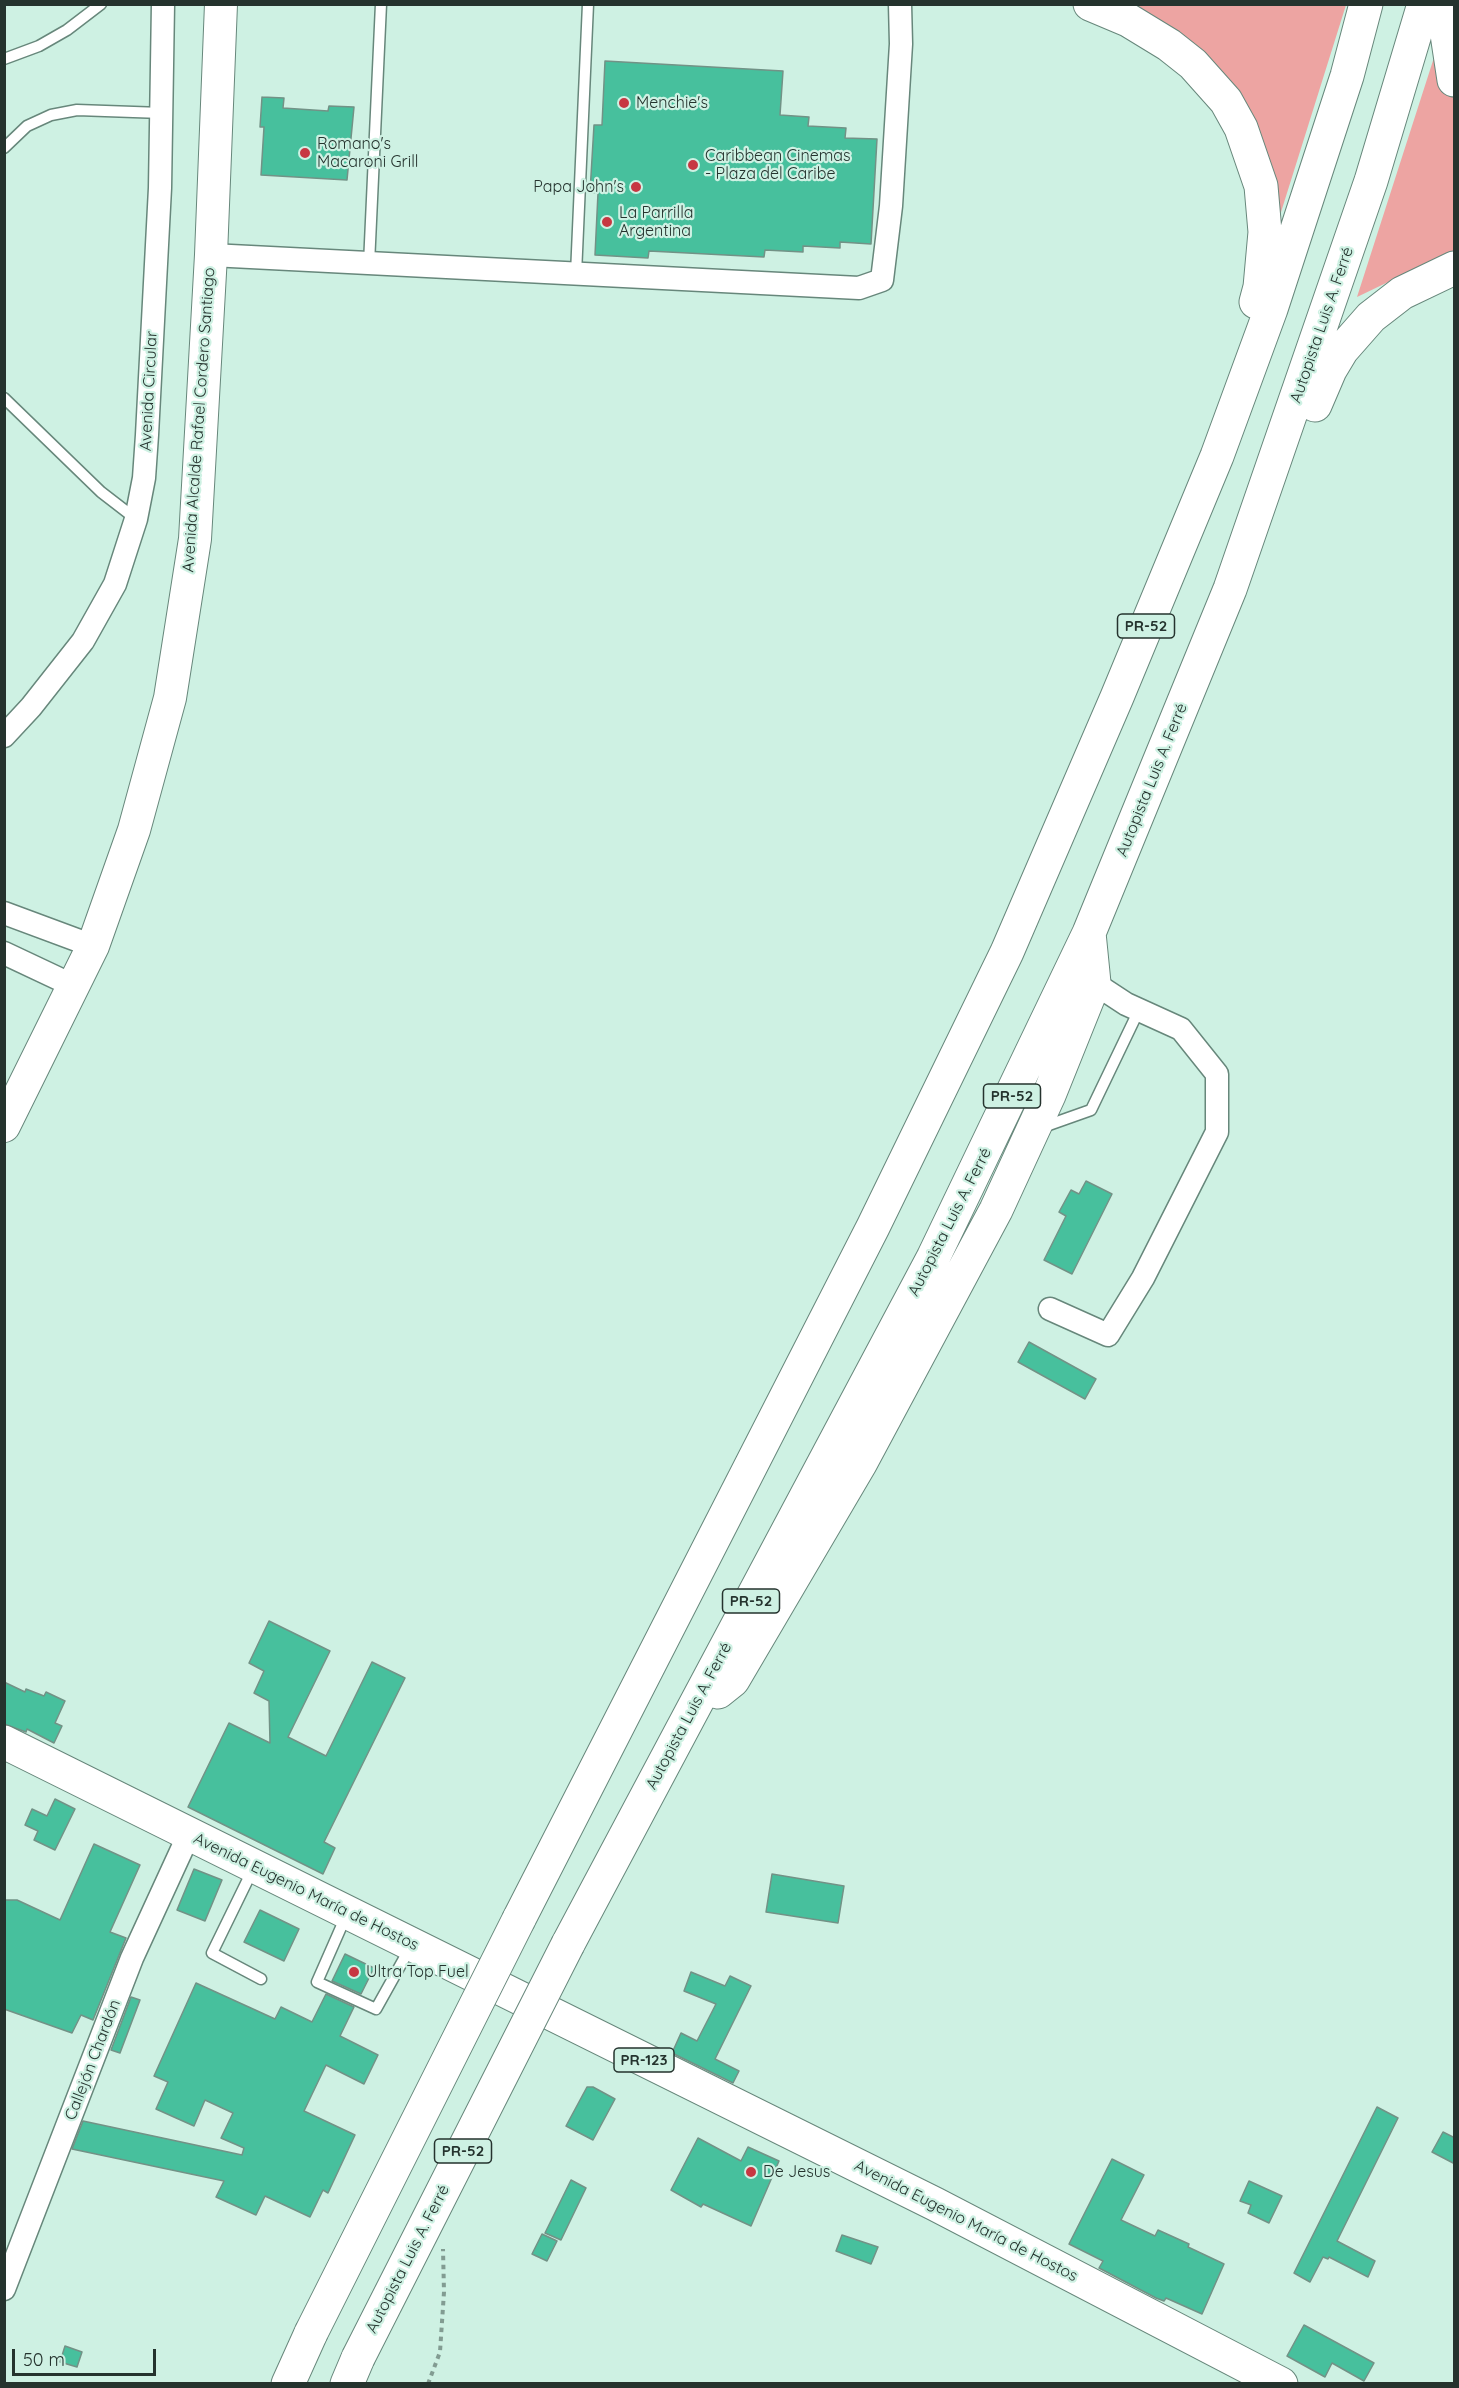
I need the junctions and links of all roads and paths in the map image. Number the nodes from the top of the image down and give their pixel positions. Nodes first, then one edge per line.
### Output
1 (101, 4) edge
2 (163, 4) edge
3 (221, 4) edge
4 (381, 4) edge
5 (588, 4) edge
6 (900, 4) edge
7 (1090, 4) edge
8 (1366, 4) edge
9 (1424, 4) edge
10 (1447, 4) edge
11 (4, 59) edge
12 (1455, 80) edge
13 (163, 113) junction
14 (4, 148) edge
15 (211, 255) junction
16 (369, 264) junction
17 (1455, 268) edge
18 (576, 274) junction
19 (4, 398) edge
20 (1216, 456) junction
21 (136, 519) junction
22 (1230, 589) junction
23 (4, 736) edge
24 (4, 913) edge
25 (1089, 933) junction
26 (93, 946) junction
27 (4, 953) edge
28 (1094, 983) junction
29 (74, 986) junction
30 (1139, 1010) junction
31 (4, 1126) edge
32 (1032, 1131) junction
33 (1050, 1309) dead end
34 (691, 1713) junction
35 (4, 1742) edge
36 (189, 1834) junction
37 (255, 1866) junction
38 (347, 1913) junction
39 (412, 1945) junction
40 (261, 1978) dead end
41 (443, 2243) dead end
42 (4, 2289) edge
43 (352, 2371) edge
44 (288, 2384) edge
45 (428, 2384) edge
46 (1281, 2384) edge

1 - 11 lane
2 - 13 street, Avenida Circular
3 - 15 street, Avenida Alcalde Rafael Cordero Santiago
4 - 16 lane
5 - 18 lane
6 - 18 street
7 - 20 main road
8 - 20 main road, PR-52
9 - 22 main road, Autopista Luis A. Ferré / PR-52
10 - 12 main road
13 - 14 lane
13 - 21 street, Avenida Circular
15 - 16 street
15 - 26 street, Avenida Alcalde Rafael Cordero Santiago
16 - 18 street
17 - 22 main road
19 - 21 lane
20 - 44 main road, PR-52, bridge
21 - 23 street, Avenida Circular
22 - 25 main road, Autopista Luis A. Ferré / PR-52
24 - 26 street
25 - 28 main road
25 - 34 main road, Autopista Luis A. Ferré / PR-52
26 - 29 street, Avenida Alcalde Rafael Cordero Santiago
27 - 29 street
28 - 30 street
28 - 32 main road
29 - 31 street, Avenida Alcalde Rafael Cordero Santiago
30 - 32 lane
30 - 33 street
32 - 34 main road
34 - 43 main road, Autopista Luis A. Ferré / PR-52, bridge
35 - 36 main road, Avenida Eugenio María de Hostos / PR-123
36 - 37 main road, Avenida Eugenio María de Hostos / PR-123
36 - 42 street, Callejón Chardón
37 - 38 main road, Avenida Eugenio María de Hostos / PR-123
37 - 40 lane
38 - 39 main road, Avenida Eugenio María de Hostos / PR-123
38 - 39 lane
39 - 46 main road, Avenida Eugenio María de Hostos / PR-123
41 - 45 path

